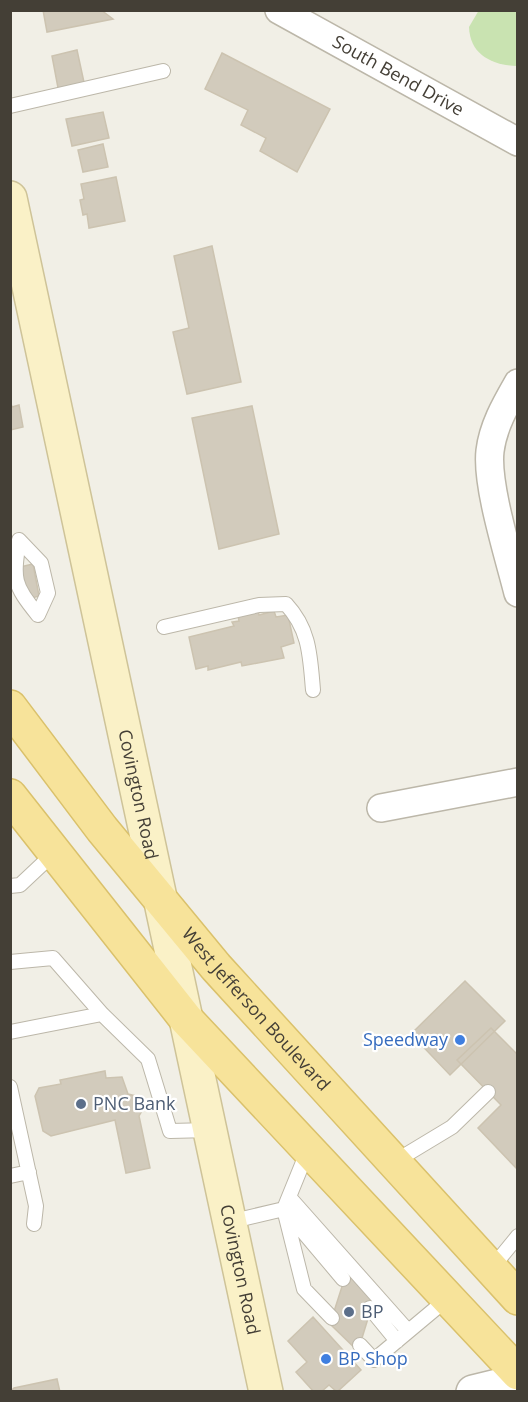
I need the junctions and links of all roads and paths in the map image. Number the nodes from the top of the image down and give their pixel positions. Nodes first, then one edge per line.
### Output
1 (279, 10) edge
2 (163, 71) dead end
3 (10, 106) edge
4 (518, 142) edge
5 (10, 198) edge
6 (20, 287) edge
7 (518, 383) edge
8 (19, 540) joint
9 (518, 593) edge
10 (164, 627) dead end
11 (313, 690) dead end
12 (10, 707) edge
13 (518, 782) edge
14 (10, 796) edge
15 (381, 808) dead end
16 (53, 854) junction
17 (10, 886) edge
18 (159, 897) junction
19 (10, 962) edge
20 (102, 1014) junction
21 (186, 1019) junction
22 (10, 1032) edge
23 (10, 1087) edge
24 (488, 1092) dead end
25 (210, 1130) junction
26 (308, 1150) junction
27 (393, 1162) junction
28 (29, 1172) junction
29 (10, 1176) edge
30 (287, 1203) junction
31 (229, 1222) junction
32 (34, 1224) dead end
33 (518, 1236) edge
34 (491, 1269) junction
35 (343, 1279) dead end
36 (518, 1298) edge
37 (447, 1299) junction
38 (370, 1308) dead end
39 (333, 1318) dead end
40 (408, 1331) junction
41 (397, 1341) junction
42 (360, 1345) dead end
43 (518, 1373) edge
44 (518, 1381) edge
45 (266, 1392) edge
46 (473, 1392) edge

1 - 4 street, South Bend Drive
2 - 3 lane
5 - 6 main road, Covington Road
6 - 18 main road, Covington Road
7 - 9 street
8 - 8 lane
10 - 11 lane
12 - 18 main road, West Jefferson Boulevard
13 - 15 street
14 - 16 main road
16 - 17 lane
16 - 21 main road
18 - 21 main road, Covington Road
18 - 27 main road, West Jefferson Boulevard
19 - 20 lane
20 - 22 lane
20 - 25 lane
21 - 25 main road, Covington Road
21 - 26 main road
23 - 28 lane
24 - 27 lane
25 - 31 main road, Covington Road
26 - 30 lane
26 - 37 main road
27 - 34 main road, West Jefferson Boulevard
28 - 29 lane
28 - 32 lane
30 - 31 lane
30 - 35 lane
30 - 39 lane
30 - 40 lane
31 - 45 main road, Covington Road
33 - 34 lane
34 - 36 main road, West Jefferson Boulevard
37 - 40 lane
37 - 43 main road
38 - 41 lane
40 - 41 lane
41 - 42 lane
44 - 46 street

